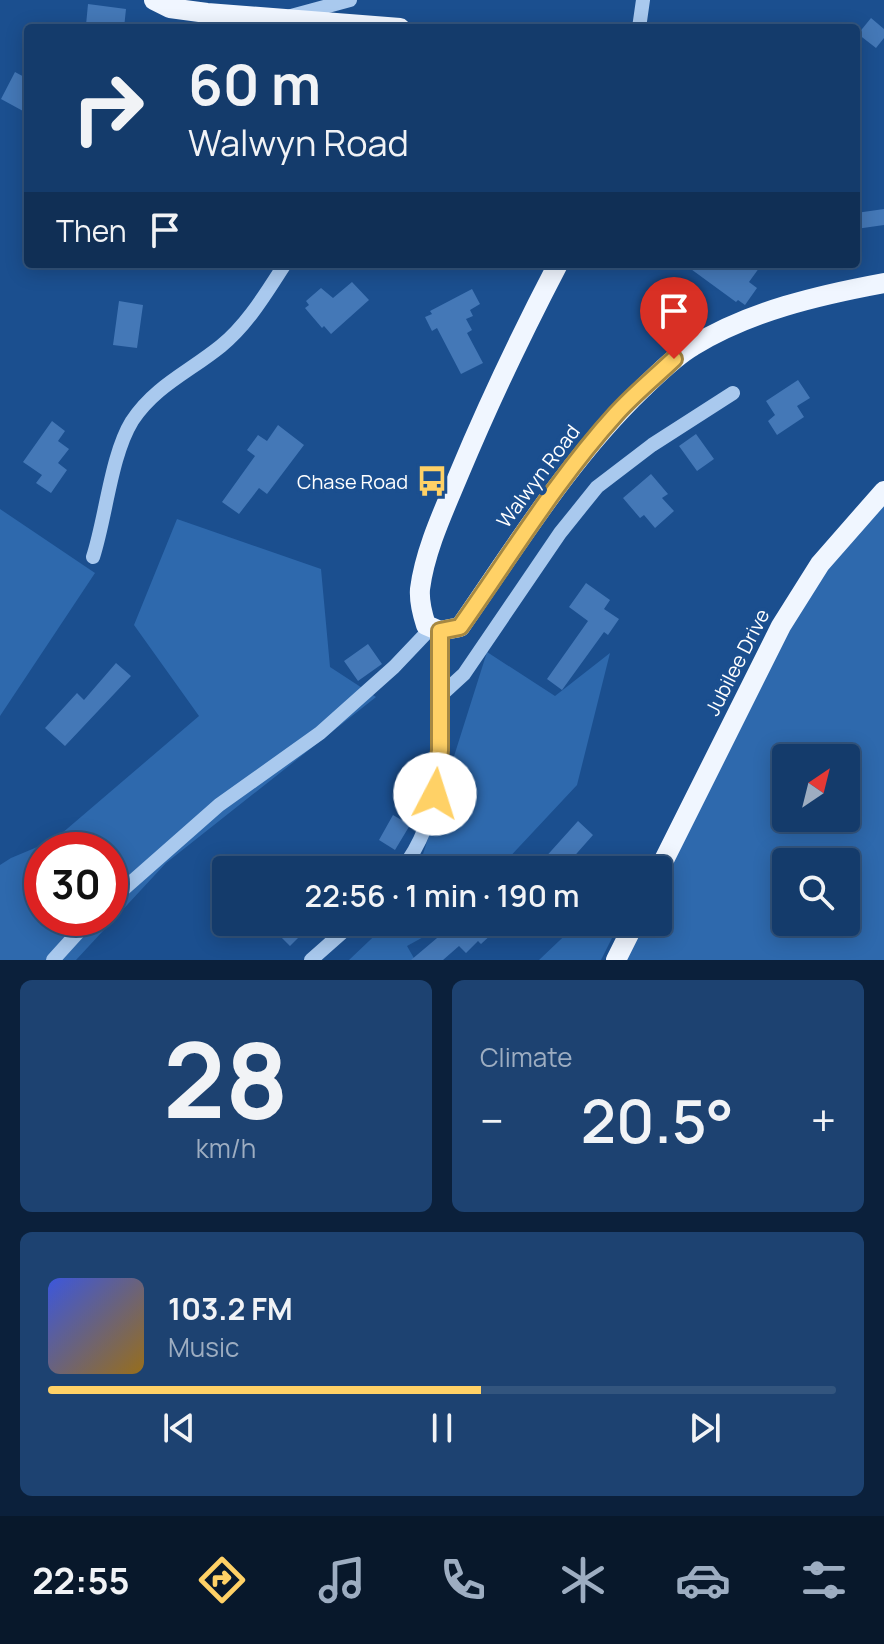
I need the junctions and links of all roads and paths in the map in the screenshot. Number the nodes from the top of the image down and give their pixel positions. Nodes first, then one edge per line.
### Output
1 (154, 0) edge
2 (350, 0) edge
3 (643, 0) edge
4 (283, 19) junction
5 (348, 24) edge
6 (640, 24) edge
7 (282, 268) edge
8 (556, 268) edge
9 (884, 283) edge
10 (733, 393) dead end
11 (884, 491) edge
12 (93, 557) dead end
13 (436, 629) junction
14 (440, 696) junction
15 (412, 856) edge
16 (666, 856) edge
17 (128, 885) edge
18 (75, 936) edge
19 (338, 936) edge
20 (628, 936) edge
21 (53, 960) edge
22 (311, 960) edge
23 (616, 960) edge

1 - 4 main road
2 - 4 street
3 - 6 street
4 - 5 main road
7 - 12 street
8 - 13 main road
9 - 13 main road, Walwyn Road
10 - 14 street
11 - 16 main road, Jubilee Drive
13 - 14 street
13 - 17 street
14 - 15 street
18 - 21 street
19 - 22 street
20 - 23 main road

